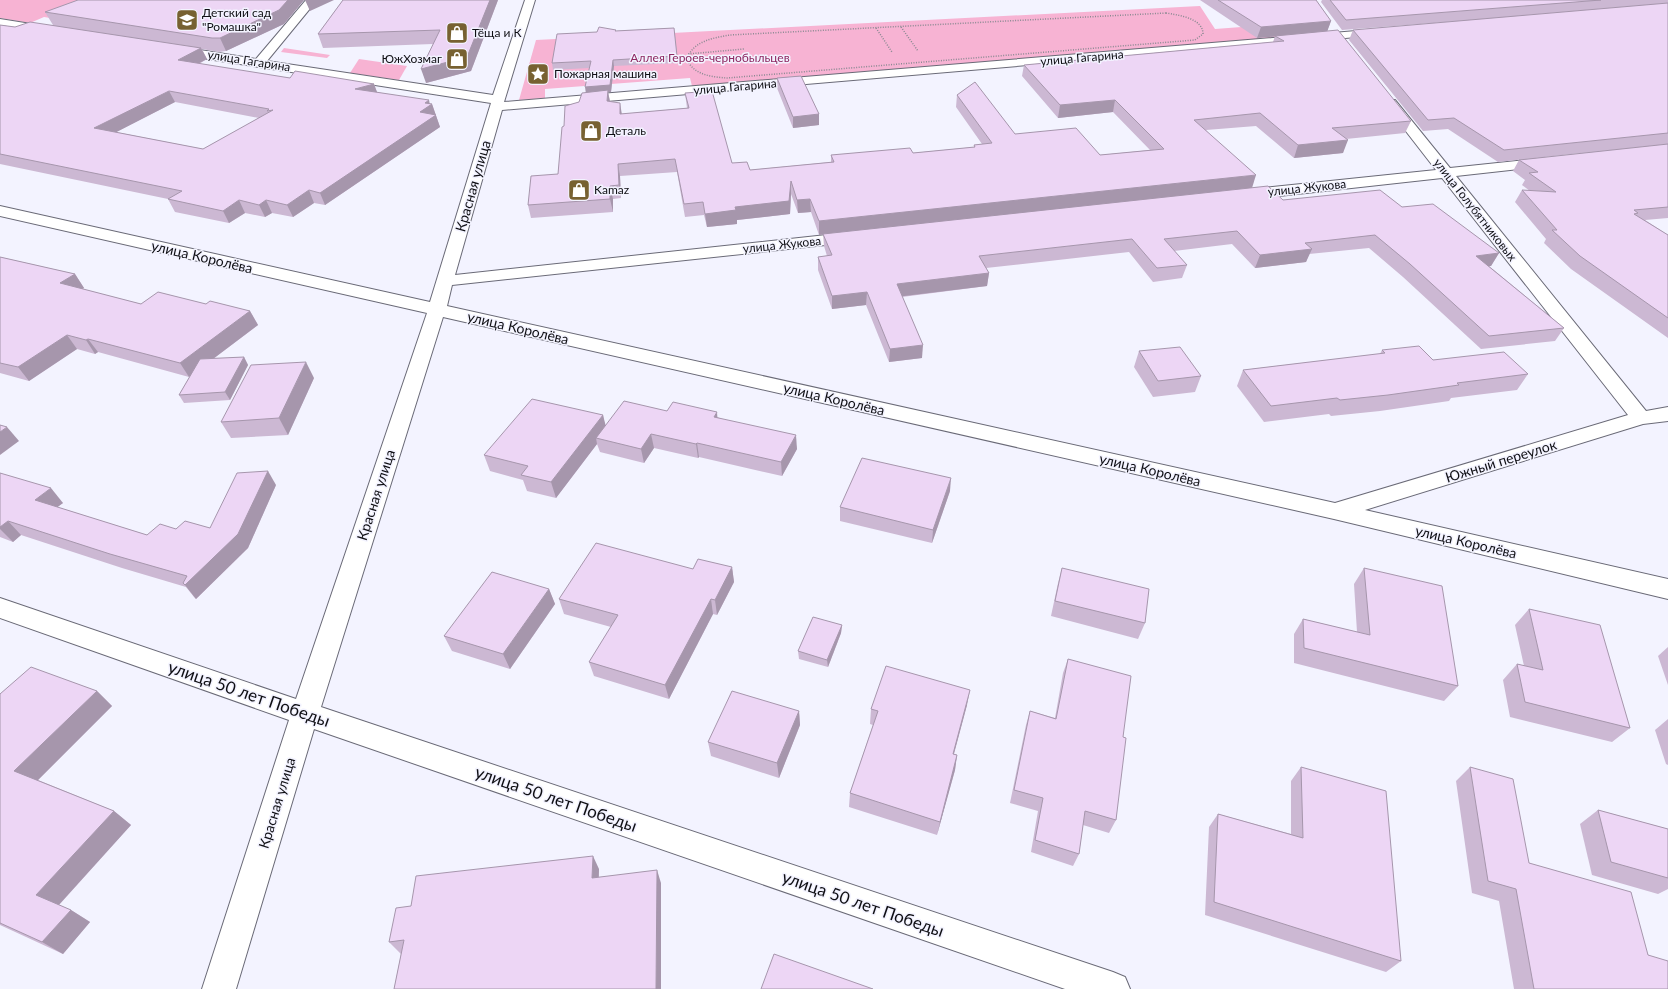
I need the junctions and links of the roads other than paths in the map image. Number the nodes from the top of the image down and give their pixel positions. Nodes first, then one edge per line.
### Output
1 (312, 0) edge
2 (530, 0) edge
3 (1327, 21) edge
4 (0, 22) edge
5 (1393, 31) edge
6 (63, 32) edge
7 (1338, 36) junction
8 (165, 48) edge
9 (1347, 48) edge
10 (259, 63) junction
11 (1382, 92) edge
12 (497, 104) junction
13 (1557, 161) edge
14 (1446, 173) junction
15 (1231, 196) edge
16 (0, 211) edge
17 (866, 236) edge
18 (446, 281) junction
19 (437, 309) junction
20 (1668, 414) edge
21 (1641, 418) junction
22 (1334, 511) junction
23 (1668, 589) edge
24 (0, 608) edge
25 (305, 714) junction
26 (219, 989) edge
27 (1113, 989) edge

1 - 10 street
2 - 12 street, Красная улица
3 - 7 street
4 - 6 street
5 - 7 street, улица Гагарина
7 - 9 street
7 - 12 street, улица Гагарина
8 - 10 street, улица Гагарина
10 - 12 street, улица Гагарина
11 - 14 street, улица Голубятниковых
12 - 18 street, Красная улица
13 - 14 street, улица Жукова
14 - 15 street, улица Жукова
14 - 21 street, улица Голубятниковых
16 - 19 street, улица Королёва
17 - 18 street, улица Жукова
18 - 19 street, Красная улица
19 - 22 street, улица Королёва
19 - 25 street, Красная улица
20 - 21 street, Южный переулок
21 - 22 street, Южный переулок
22 - 23 street, улица Королёва
24 - 25 street, улица 50 лет Победы
25 - 26 street, Красная улица
25 - 27 street, улица 50 лет Победы

